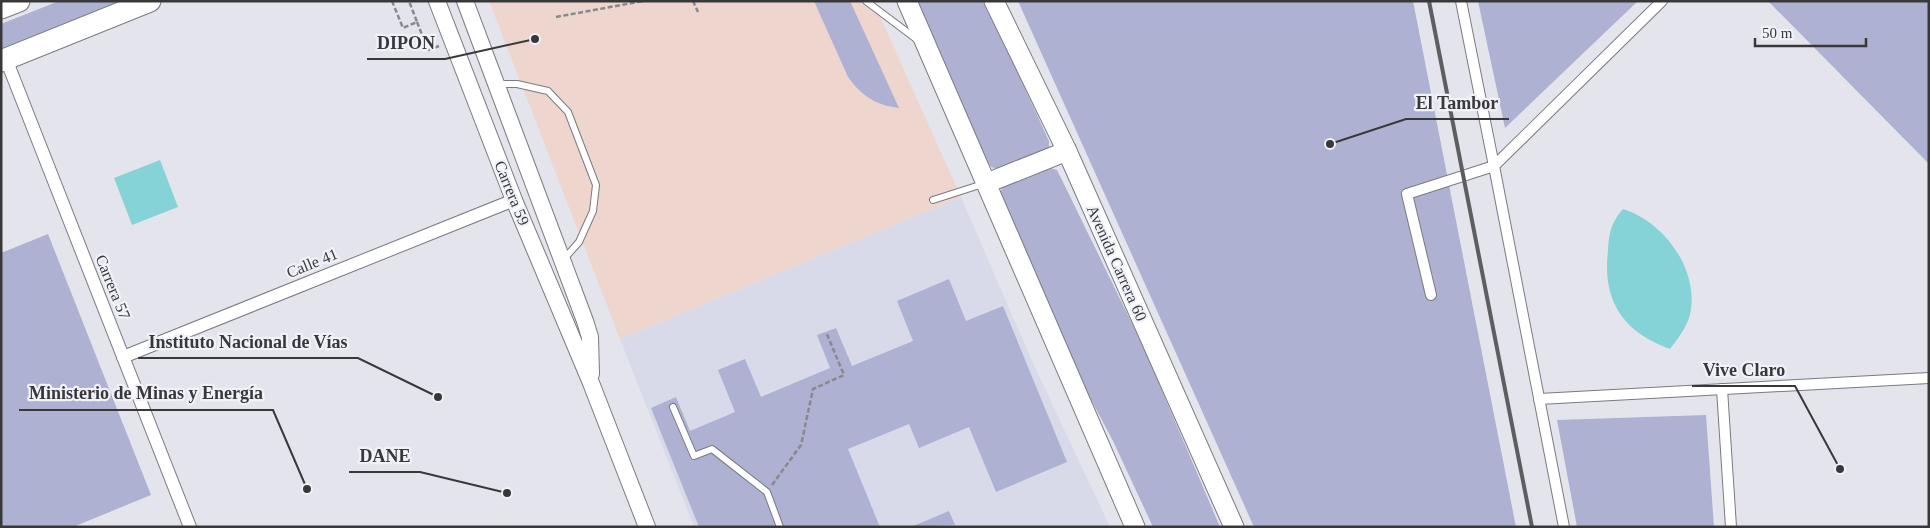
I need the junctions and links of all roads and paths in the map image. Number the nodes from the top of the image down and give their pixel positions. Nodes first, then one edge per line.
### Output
1 (19, 1) edge
2 (150, 1) edge
3 (392, 1) edge
4 (409, 1) edge
5 (437, 1) edge
6 (465, 1) edge
7 (643, 1) edge
8 (693, 1) edge
9 (866, 1) edge
10 (907, 1) edge
11 (994, 1) edge
12 (1461, 1) edge
13 (1662, 1) edge
14 (1, 8) edge
15 (698, 12) dead end
16 (556, 17) dead end
17 (418, 22) junction
18 (928, 48) junction
19 (428, 50) dead end
20 (4, 60) edge
21 (497, 84) junction
22 (1067, 151) junction
23 (1494, 166) junction
24 (987, 183) junction
25 (514, 200) junction
26 (934, 200) dead end
27 (564, 260) junction
28 (1431, 295) dead end
29 (826, 332) dead end
30 (123, 356) junction
31 (1929, 378) edge
32 (591, 383) junction
33 (1722, 389) junction
34 (1539, 399) junction
35 (673, 407) dead end
36 (767, 492) junction
37 (190, 527) edge
38 (647, 527) edge
39 (780, 527) edge
40 (1135, 527) edge
41 (1234, 527) edge
42 (1564, 527) edge
43 (1731, 527) edge

1 - 14 main road
2 - 20 main road
3 - 17 path
4 - 17 path
5 - 25 street, Carrera 59
6 - 21 street, Carrera 59
7 - 16 path
8 - 15 path
9 - 18 lane
10 - 18 main road
11 - 22 main road, Avenida Carrera 60
12 - 23 street
13 - 23 street
17 - 19 path
18 - 24 main road
20 - 30 street, Carrera 57
21 - 27 street, Carrera 59
21 - 27 lane
22 - 24 main road
22 - 41 main road, Avenida Carrera 60
23 - 28 street
23 - 34 street
24 - 26 lane
24 - 40 main road
25 - 30 street, Calle 41
25 - 32 street, Carrera 59
27 - 32 street, Carrera 59
29 - 36 path
30 - 37 street, Carrera 57
31 - 33 street
32 - 38 street, Carrera 59
33 - 34 street
33 - 43 street
34 - 42 street
35 - 36 lane
36 - 39 lane

